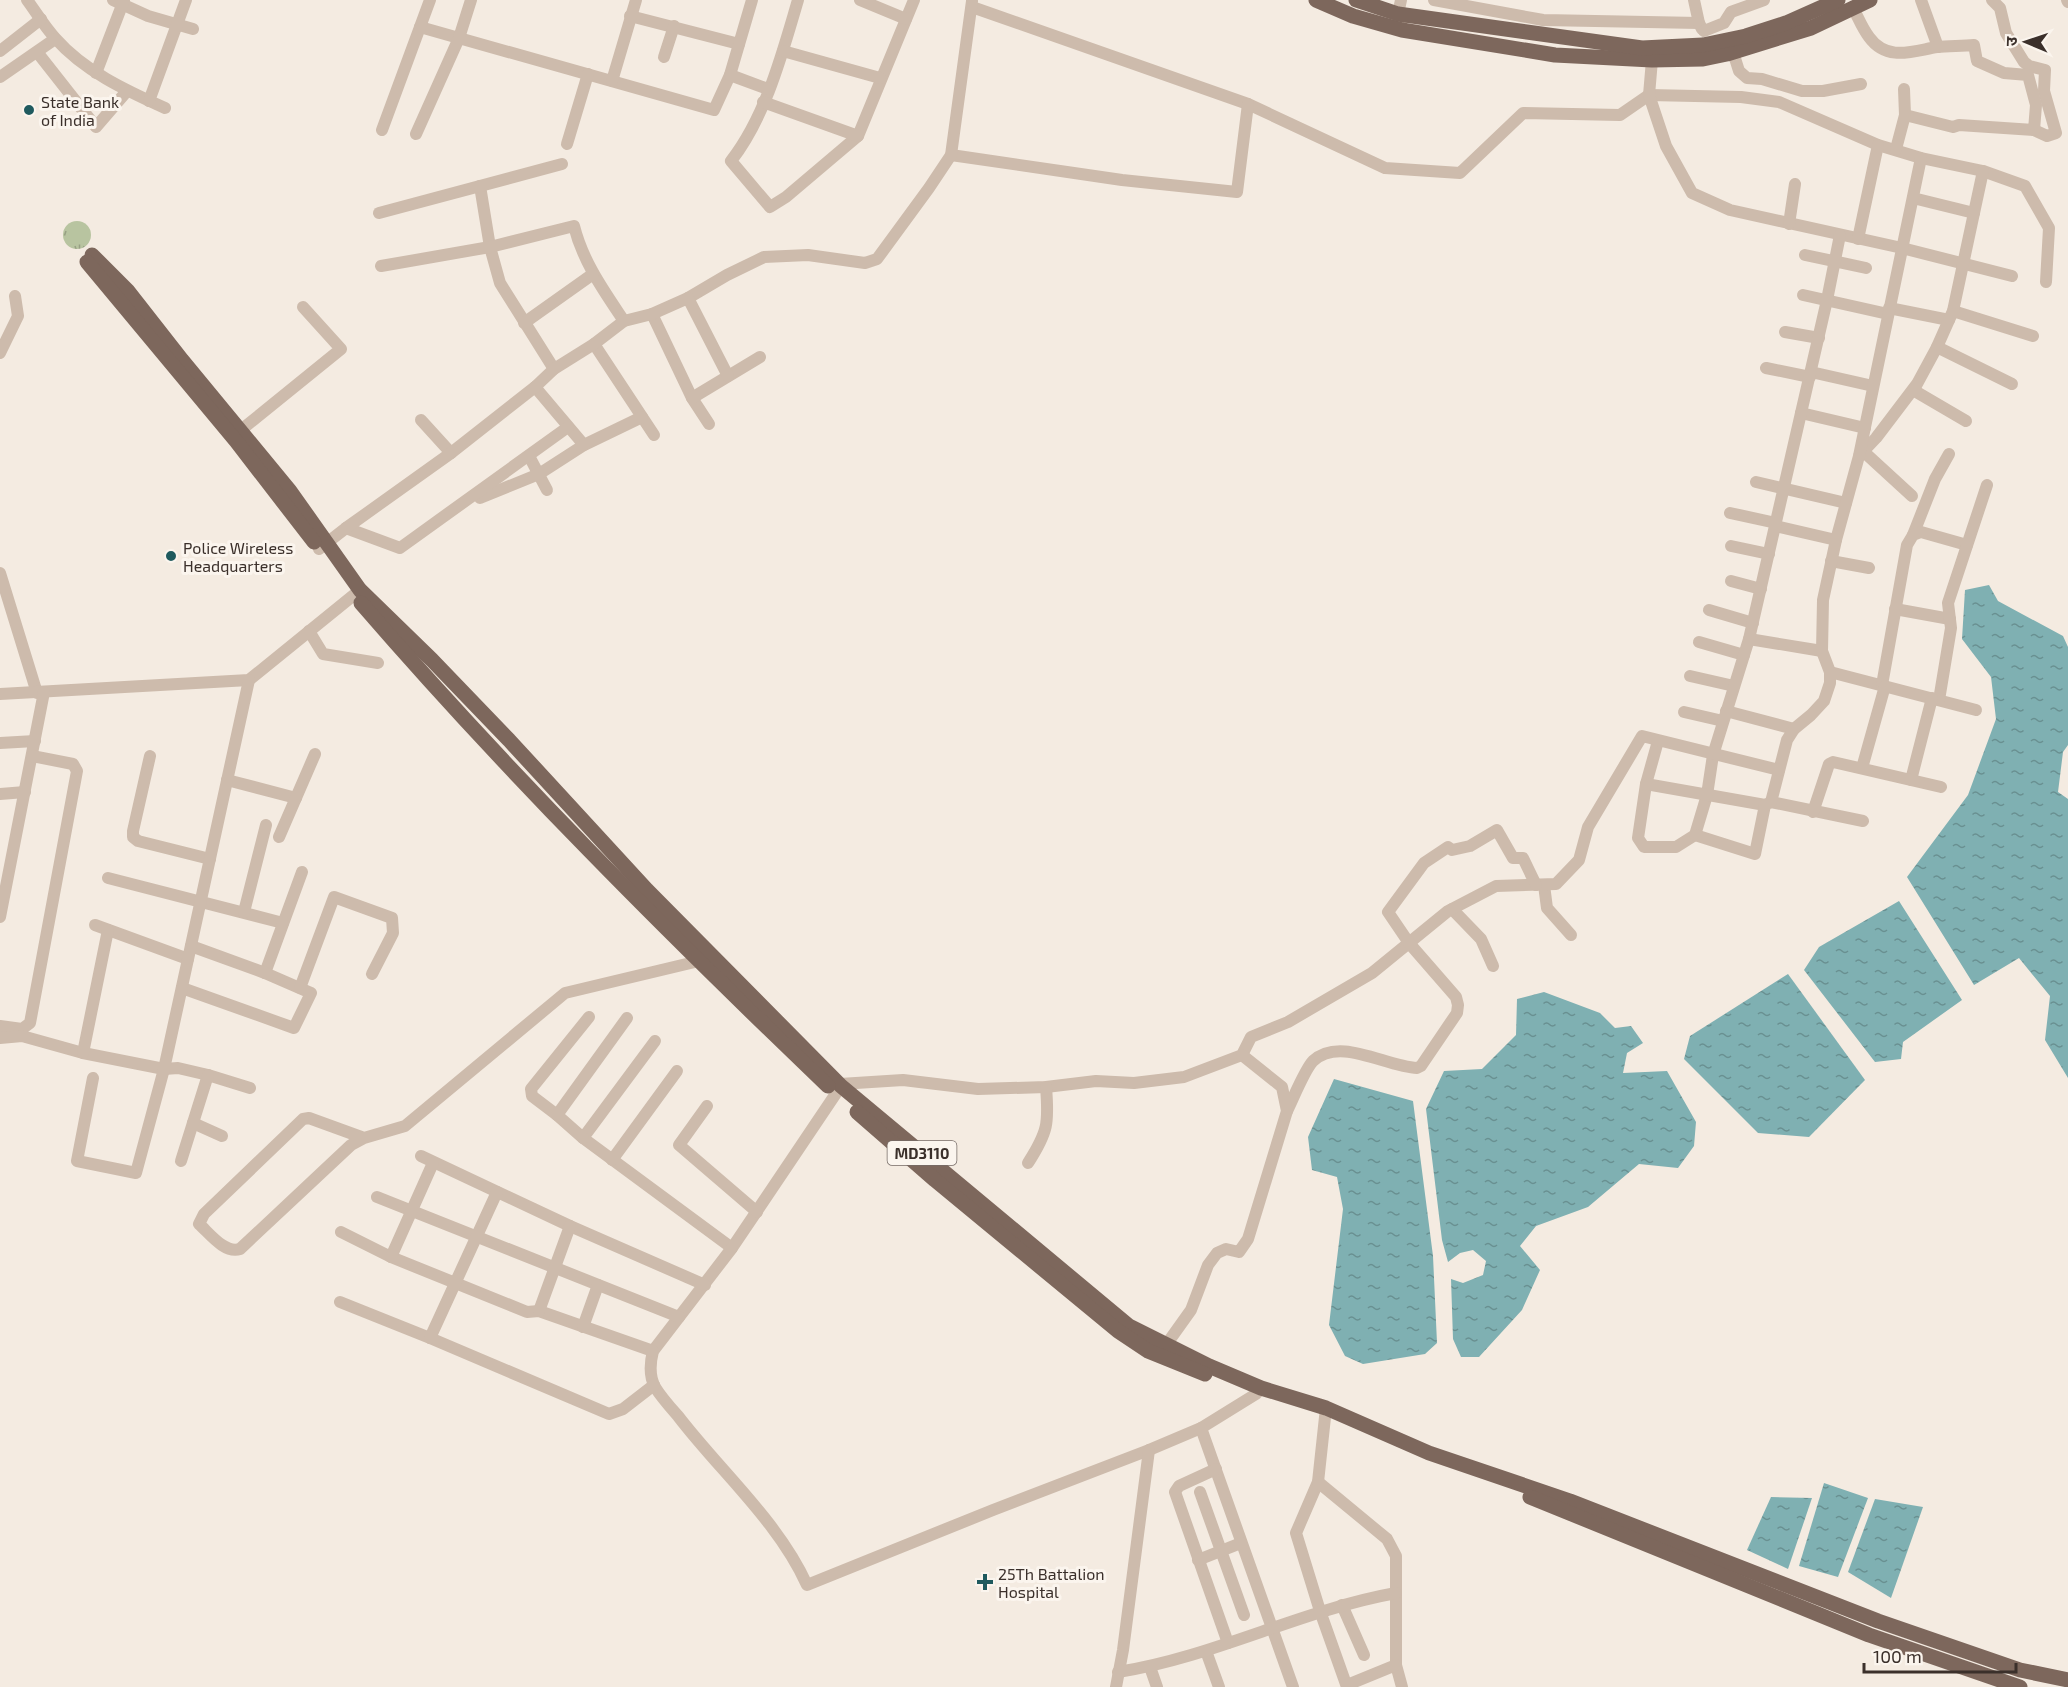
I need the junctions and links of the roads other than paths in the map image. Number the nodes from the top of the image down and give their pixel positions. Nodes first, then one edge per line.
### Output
1 (27, 0) edge
2 (186, 0) edge
3 (430, 0) edge
4 (471, 0) edge
5 (636, 0) edge
6 (752, 0) edge
7 (798, 0) edge
8 (860, 0) edge
9 (914, 0) edge
10 (1316, 0) edge
11 (1356, 0) edge
12 (1434, 0) edge
13 (1695, 0) edge
14 (1764, 0) edge
15 (1838, 0) edge
16 (1870, 0) edge
17 (1921, 0) edge
18 (1992, 0) edge
19 (119, 2) edge
20 (972, 4) edge
21 (1400, 7) edge
22 (1853, 8) junction
23 (1382, 11) edge
24 (630, 16) junction
25 (40, 19) junction
26 (906, 19) junction
27 (178, 25) junction
28 (674, 26) junction
29 (420, 27) junction
30 (193, 29) dead end
31 (1402, 30) junction
32 (1702, 33) junction
33 (459, 38) junction
34 (55, 39) junction
35 (739, 44) junction
36 (1938, 47) junction
37 (0, 51) edge
38 (783, 51) junction
39 (37, 52) junction
40 (1733, 52) junction
41 (664, 57) dead end
42 (1652, 60) junction
43 (96, 73) junction
44 (588, 74) junction
45 (730, 75) junction
46 (0, 77) edge
47 (880, 78) junction
48 (612, 81) junction
49 (1861, 84) dead end
50 (1904, 88) dead end
51 (768, 89) junction
52 (126, 91) junction
53 (1649, 95) junction
54 (149, 101) junction
55 (763, 102) junction
56 (1248, 104) junction
57 (165, 108) dead end
58 (1905, 115) junction
59 (382, 130) dead end
60 (2034, 130) junction
61 (416, 134) dead end
62 (858, 136) junction
63 (567, 144) dead end
64 (1878, 145) junction
65 (1896, 149) junction
66 (951, 154) junction
67 (1921, 158) junction
68 (562, 164) dead end
69 (1983, 171) junction
70 (1795, 184) dead end
71 (480, 186) junction
72 (1913, 198) junction
73 (379, 213) dead end
74 (1974, 213) junction
75 (1789, 224) junction
76 (1840, 235) junction
77 (1858, 239) junction
78 (490, 247) junction
79 (1902, 248) junction
80 (1805, 255) dead end
81 (89, 257) dead end
82 (1835, 262) junction
83 (1962, 263) junction
84 (381, 266) dead end
85 (1866, 268) dead end
86 (592, 274) junction
87 (2012, 276) dead end
88 (2046, 282) dead end
89 (1803, 295) dead end
90 (15, 296) dead end
91 (688, 298) junction
92 (1827, 300) junction
93 (303, 307) dead end
94 (1888, 311) junction
95 (652, 314) junction
96 (1951, 315) junction
97 (624, 321) junction
98 (524, 323) junction
99 (1785, 332) dead end
100 (2033, 336) dead end
101 (1819, 338) junction
102 (594, 344) junction
103 (1937, 347) junction
104 (0, 352) edge
105 (760, 357) dead end
106 (1766, 368) dead end
107 (554, 369) junction
108 (1810, 374) junction
109 (728, 376) junction
110 (2012, 384) dead end
111 (1873, 386) junction
112 (535, 387) junction
113 (1913, 390) junction
114 (692, 398) junction
115 (1801, 413) junction
116 (642, 417) junction
117 (421, 420) dead end
118 (1966, 421) dead end
119 (709, 424) dead end
120 (568, 427) junction
121 (1865, 428) junction
122 (654, 435) dead end
123 (238, 436) junction
124 (584, 445) junction
125 (451, 453) junction
126 (1861, 454) junction
127 (1949, 454) dead end
128 (530, 456) junction
129 (539, 474) junction
130 (1756, 482) dead end
131 (1987, 485) dead end
132 (1784, 488) junction
133 (547, 490) dead end
134 (1912, 496) dead end
135 (1846, 503) junction
136 (463, 505) junction
137 (1730, 513) dead end
138 (1776, 524) junction
139 (346, 528) junction
140 (1912, 535) junction
141 (1836, 540) junction
142 (1967, 545) junction
143 (323, 546) junction
144 (1731, 546) dead end
145 (1769, 554) junction
146 (1831, 561) junction
147 (1869, 568) dead end
148 (0, 573) edge
149 (1731, 581) dead end
150 (1761, 589) junction
151 (357, 592) junction
152 (1895, 609) junction
153 (1709, 610) dead end
154 (1950, 619) junction
155 (1753, 623) junction
156 (309, 631) junction
157 (1749, 639) junction
158 (1699, 642) dead end
159 (1822, 651) junction
160 (1744, 655) junction
161 (378, 663) dead end
162 (1830, 672) junction
163 (1690, 676) dead end
164 (249, 680) junction
165 (1734, 686) junction
166 (1884, 686) junction
167 (41, 693) junction
168 (0, 694) edge
169 (1936, 699) junction
170 (1976, 710) dead end
171 (1684, 712) dead end
172 (1725, 716) junction
173 (1794, 729) junction
174 (35, 741) junction
175 (1658, 741) junction
176 (0, 743) edge
177 (315, 754) dead end
178 (1713, 755) junction
179 (32, 756) junction
180 (150, 756) dead end
181 (1862, 768) junction
182 (1779, 770) junction
183 (227, 780) junction
184 (1911, 780) junction
185 (1646, 783) junction
186 (1941, 787) dead end
187 (25, 792) junction
188 (0, 794) edge
189 (1707, 795) junction
190 (296, 798) junction
191 (1768, 804) junction
192 (1813, 812) junction
193 (1863, 821) dead end
194 (266, 825) dead end
195 (1695, 835) junction
196 (279, 837) dead end
197 (210, 859) junction
198 (302, 872) dead end
199 (108, 878) dead end
200 (1540, 885) junction
201 (201, 901) junction
202 (1452, 909) junction
203 (244, 912) junction
204 (0, 917) edge
205 (283, 923) junction
206 (95, 925) dead end
207 (108, 930) junction
208 (1571, 935) dead end
209 (1409, 943) junction
210 (191, 946) junction
211 (188, 959) junction
212 (699, 961) junction
213 (1493, 966) dead end
214 (265, 973) junction
215 (372, 974) dead end
216 (182, 988) junction
217 (300, 988) junction
218 (588, 1017) dead end
219 (627, 1018) dead end
220 (0, 1026) edge
221 (0, 1038) edge
222 (655, 1041) dead end
223 (83, 1053) junction
224 (1242, 1055) junction
225 (164, 1069) junction
226 (678, 1071) dead end
227 (208, 1075) junction
228 (93, 1078) dead end
229 (1046, 1087) junction
230 (250, 1088) dead end
231 (839, 1088) junction
232 (707, 1106) dead end
233 (1287, 1111) junction
234 (557, 1115) junction
235 (193, 1123) junction
236 (222, 1136) dead end
237 (364, 1138) junction
238 (583, 1138) junction
239 (421, 1156) dead end
240 (612, 1160) junction
241 (181, 1161) dead end
242 (433, 1163) junction
243 (1029, 1163) dead end
244 (497, 1192) junction
245 (377, 1197) dead end
246 (411, 1212) junction
247 (757, 1212) junction
248 (570, 1226) junction
249 (341, 1232) dead end
250 (476, 1237) junction
251 (732, 1248) junction
252 (391, 1257) junction
253 (553, 1268) junction
254 (455, 1282) junction
255 (705, 1285) junction
256 (598, 1286) junction
257 (340, 1302) dead end
258 (538, 1311) junction
259 (679, 1317) junction
260 (583, 1327) junction
261 (430, 1338) junction
262 (1166, 1345) junction
263 (653, 1351) junction
264 (654, 1385) junction
265 (1258, 1391) junction
266 (1325, 1413) junction
267 (1202, 1428) junction
268 (1149, 1450) junction
269 (1216, 1469) junction
270 (1318, 1482) junction
271 (1200, 1492) dead end
272 (1241, 1543) junction
273 (1221, 1551) junction
274 (1198, 1560) junction
275 (1396, 1593) junction
276 (1342, 1605) junction
277 (1320, 1611) junction
278 (1244, 1615) dead end
279 (1273, 1628) junction
280 (1228, 1644) junction
281 (1206, 1651) junction
282 (1364, 1655) dead end
283 (1395, 1665) junction
284 (1150, 1667) junction
285 (1118, 1672) junction
286 (2068, 1680) edge
287 (1347, 1686) edge
288 (1116, 1687) edge
289 (1157, 1687) edge
290 (1220, 1687) edge
291 (1293, 1687) edge
292 (1402, 1687) edge
293 (2020, 1687) edge

1 - 25 street
2 - 27 street
3 - 29 street
4 - 33 street
5 - 24 street
6 - 35 street
7 - 38 street
8 - 26 street
9 - 26 street
10 - 23 main road
11 - 23 main road
12 - 32 street
13 - 32 street
14 - 32 street
15 - 32 main road
16 - 22 main road
17 - 36 street
18 - 60 street
19 - 27 street
19 - 43 street
20 - 56 street
20 - 66 street
21 - 23 main road
21 - 31 street
21 - 32 main road
22 - 36 street
22 - 40 main road
23 - 31 main road
24 - 28 street
24 - 48 street
25 - 34 street
25 - 37 street
26 - 47 street
27 - 30 street
27 - 54 street
28 - 35 street
28 - 41 street
29 - 33 street
29 - 59 street
31 - 42 main road
33 - 44 street
33 - 61 street
34 - 39 street
34 - 43 street
35 - 45 street
36 - 60 street
38 - 47 street
38 - 51 street
39 - 46 street
39 - 52 street
40 - 42 main road
40 - 49 street
42 - 53 street
43 - 52 street
44 - 48 street
44 - 63 street
45 - 48 street
45 - 51 street
47 - 62 street
50 - 58 street
51 - 55 street
52 - 54 street
53 - 56 street
53 - 64 street
53 - 75 street
54 - 57 street
55 - 62 street
55 - 62 street
56 - 66 street
58 - 60 street
58 - 65 street
64 - 65 street
64 - 77 street
65 - 67 street
66 - 91 street
67 - 69 street
67 - 72 street
68 - 71 street
69 - 74 street
69 - 88 street
70 - 75 street
71 - 73 street
71 - 78 street
72 - 74 street
72 - 79 street
74 - 83 street
75 - 76 street
76 - 77 street
76 - 82 street
77 - 79 street
78 - 84 street
78 - 86 street
78 - 98 street
79 - 83 street
79 - 94 street
80 - 82 street
81 - 123 main road, MD3110
82 - 85 street
82 - 92 street
83 - 87 street
83 - 96 street
86 - 97 street
86 - 98 street
89 - 92 street
90 - 104 street
91 - 95 street
91 - 109 street
92 - 94 street
92 - 101 street
93 - 123 street
94 - 96 street
94 - 111 street
95 - 97 street
95 - 114 street
96 - 100 street
96 - 103 street
97 - 102 street
98 - 107 street
99 - 101 street
101 - 108 street
102 - 107 street
102 - 116 street
103 - 110 street
103 - 113 street
105 - 109 street
106 - 108 street
107 - 112 street
108 - 111 street
108 - 115 street
109 - 114 street
111 - 121 street
112 - 120 street
112 - 125 street
113 - 118 street
113 - 126 street
114 - 119 street
115 - 121 street
115 - 132 street
116 - 122 street
116 - 124 street
117 - 125 street
120 - 124 street
120 - 128 street
121 - 126 street
123 - 143 main road, MD3110
124 - 129 street
125 - 139 street
126 - 134 street
126 - 135 street
127 - 140 street
128 - 129 street
128 - 136 street
129 - 133 street
129 - 136 street
130 - 132 street
131 - 142 street
132 - 135 street
132 - 138 street
135 - 141 street
136 - 139 street
137 - 138 street
138 - 141 street
138 - 145 street
139 - 143 street
140 - 142 street
140 - 152 street
141 - 146 street
142 - 154 street
143 - 151 main road, MD3110
144 - 145 street
145 - 150 street
146 - 147 street
146 - 159 street
148 - 167 street
149 - 150 street
150 - 155 street
151 - 156 street
151 - 212 main road, MD3110
151 - 231 main road, MD3110
152 - 154 street
152 - 166 street
153 - 155 street
154 - 169 street
155 - 157 street
156 - 161 street
156 - 164 street
157 - 159 street
157 - 160 street
158 - 160 street
159 - 162 street
160 - 165 street
162 - 166 street
162 - 173 street
163 - 165 street
164 - 167 street
164 - 183 street
165 - 172 street
166 - 169 street
166 - 181 street
167 - 168 street
167 - 174 street
169 - 170 street
169 - 184 street
171 - 172 street
172 - 173 street
172 - 178 street
173 - 182 street
174 - 176 street
174 - 179 street
175 - 178 street
175 - 185 street
175 - 200 street
177 - 190 street
178 - 182 street
178 - 189 street
179 - 187 street
179 - 220 street
180 - 197 street
181 - 184 street
181 - 192 street
182 - 191 street
183 - 190 street
183 - 197 street
184 - 186 street
185 - 189 street
185 - 195 street
187 - 188 street
187 - 204 street
189 - 191 street
189 - 195 street
190 - 196 street
191 - 192 street
191 - 195 street
192 - 193 street
194 - 203 street
197 - 201 street
198 - 205 street
199 - 201 street
200 - 202 street
200 - 208 street
200 - 209 street
201 - 203 street
201 - 210 street
202 - 209 street
202 - 213 street
203 - 205 street
205 - 214 street
206 - 207 street
207 - 211 street
207 - 223 street
209 - 224 street
209 - 233 street
210 - 211 street
210 - 214 street
211 - 216 street
212 - 231 main road, MD3110
212 - 237 street
214 - 217 street
215 - 217 street
216 - 217 street
216 - 225 street
218 - 234 street
219 - 234 street
221 - 223 street
222 - 238 street
223 - 225 street
224 - 229 street
224 - 233 street
225 - 227 street
225 - 228 street
226 - 240 street
227 - 230 street
227 - 235 street
229 - 231 street
229 - 243 street
231 - 247 street
231 - 262 main road, MD3110
231 - 265 main road, MD3110
232 - 247 street
233 - 262 street
234 - 238 street
235 - 236 street
235 - 241 street
237 - 237 street
238 - 240 street
239 - 242 street
240 - 251 street
242 - 244 street
242 - 246 street
244 - 248 street
244 - 250 street
245 - 246 street
246 - 250 street
246 - 252 street
247 - 251 street
248 - 253 street
248 - 255 street
249 - 252 street
250 - 253 street
250 - 254 street
251 - 255 street
252 - 254 street
253 - 256 street
253 - 258 street
254 - 258 street
254 - 261 street
255 - 259 street
256 - 259 street
256 - 260 street
257 - 261 street
258 - 260 street
259 - 263 street
260 - 263 street
261 - 264 street
262 - 265 main road, MD3110
263 - 264 street
264 - 268 street
265 - 266 main road, MD3110
265 - 267 street
266 - 270 street
266 - 286 main road, MD3110
266 - 293 main road, MD3110
267 - 268 street
267 - 269 street
268 - 285 street
269 - 272 street
269 - 274 street
270 - 275 street
270 - 277 street
271 - 273 street
272 - 273 street
272 - 279 street
273 - 274 street
273 - 278 street
274 - 280 street
275 - 276 street
275 - 283 street
276 - 277 street
276 - 282 street
277 - 279 street
277 - 287 street
279 - 280 street
279 - 291 street
280 - 281 street
281 - 284 street
281 - 290 street
283 - 287 street
283 - 292 street
284 - 285 street
284 - 289 street
285 - 288 street

